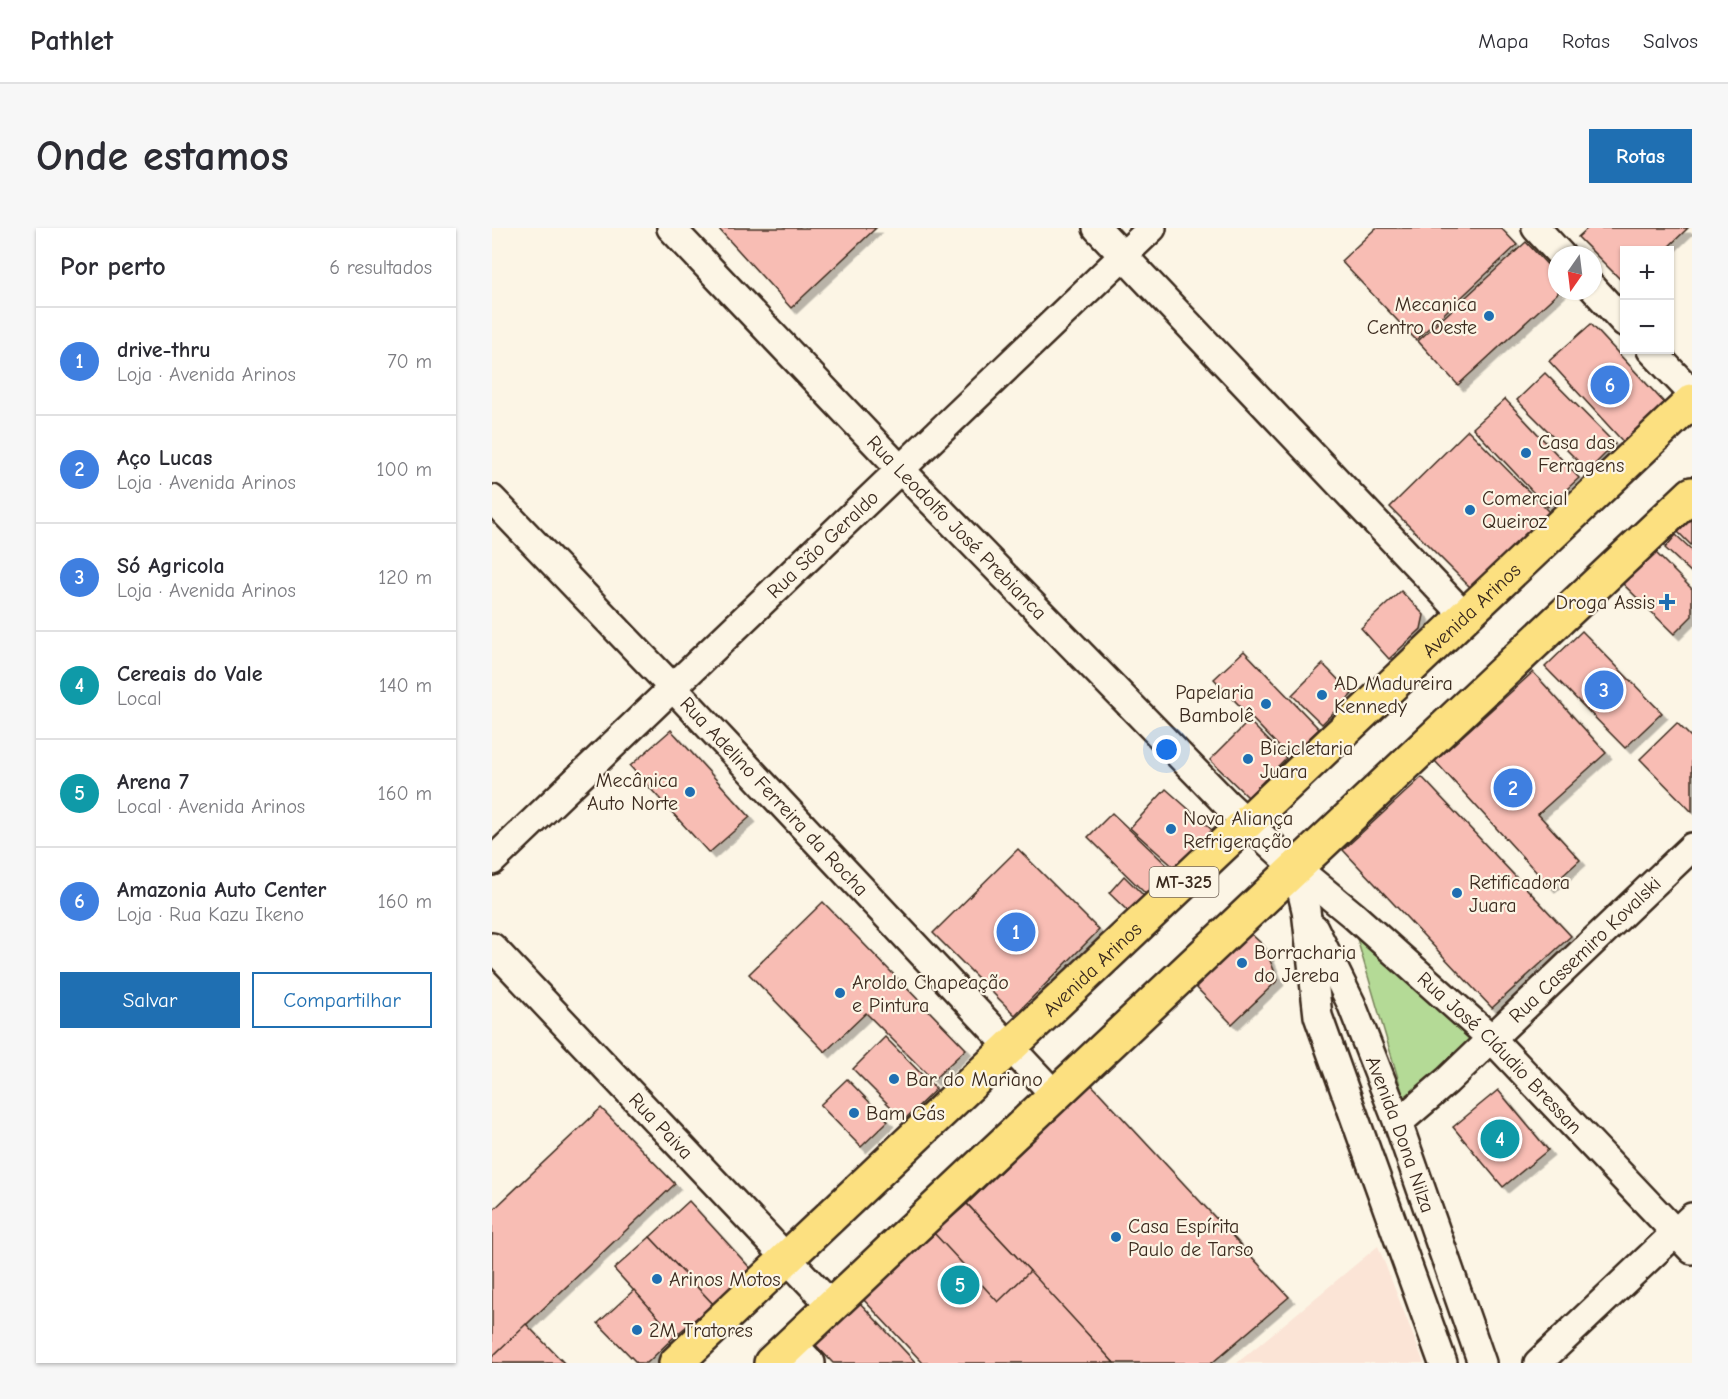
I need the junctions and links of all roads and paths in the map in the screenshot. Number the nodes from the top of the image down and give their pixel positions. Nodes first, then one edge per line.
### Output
1 (671, 228) edge
2 (1096, 228) edge
3 (1152, 228) edge
4 (1536, 228) edge
5 (1553, 246) edge
6 (1123, 256) junction
7 (1602, 298) edge
8 (1620, 318) edge
9 (1655, 354) edge
10 (1692, 393) edge
11 (1692, 401) edge
12 (900, 469) junction
13 (1692, 494) edge
14 (492, 499) edge
15 (1465, 616) junction
16 (673, 688) junction
17 (1247, 822) junction
18 (1692, 848) edge
19 (492, 861) edge
20 (1296, 868) junction
21 (1306, 910) junction
22 (492, 947) edge
23 (1351, 1003) junction
24 (1318, 1016) junction
25 (1491, 1038) junction
26 (1010, 1047) junction
27 (1054, 1094) junction
28 (1398, 1123) junction
29 (1687, 1233) edge
30 (787, 1258) junction
31 (831, 1305) junction
32 (791, 1356) edge
33 (676, 1363) edge
34 (1443, 1363) edge
35 (1482, 1363) edge
36 (1538, 1363) edge

1 - 12 street, Rua Leodolfo José Prebianca
2 - 6 street
3 - 6 street, Rua São Geraldo
4 - 5 street
6 - 12 street, Rua São Geraldo
6 - 15 street
7 - 8 street
9 - 10 street
11 - 15 main road, Avenida Arinos / MT-325
12 - 16 street, Rua São Geraldo
12 - 17 street, Rua Leodolfo José Prebianca
13 - 20 main road
14 - 16 street, Rua Adelino Ferreira da Rocha
15 - 17 main road, Avenida Arinos / MT-325
16 - 19 street, Rua São Geraldo
16 - 26 street, Rua Adelino Ferreira da Rocha
17 - 20 street, Rua Leodolfo José Prebianca
17 - 26 main road, Avenida Arinos / MT-325
18 - 25 street, Rua Cassemiro Kovalski
20 - 21 street, Avenida Dona Nilza
20 - 25 street, Rua José Cláudio Bressan
20 - 27 main road
21 - 23 street, Avenida Dona Nilza
21 - 24 street, Avenida Dona Nilza
22 - 30 street, Rua Paiva
23 - 24 street
23 - 28 street, Avenida Dona Nilza
24 - 34 street, Avenida Dona Nilza
25 - 28 street, Rua Cassemiro Kovalski
25 - 29 street, Rua José Cláudio Bressan
26 - 27 street, Rua Adelino Ferreira da Rocha
26 - 30 main road, Avenida Arinos / MT-325
27 - 31 main road
28 - 35 street, Avenida Dona Nilza
29 - 36 street
30 - 31 street, Rua Paiva
30 - 33 main road, Avenida Arinos / MT-325
31 - 32 main road

